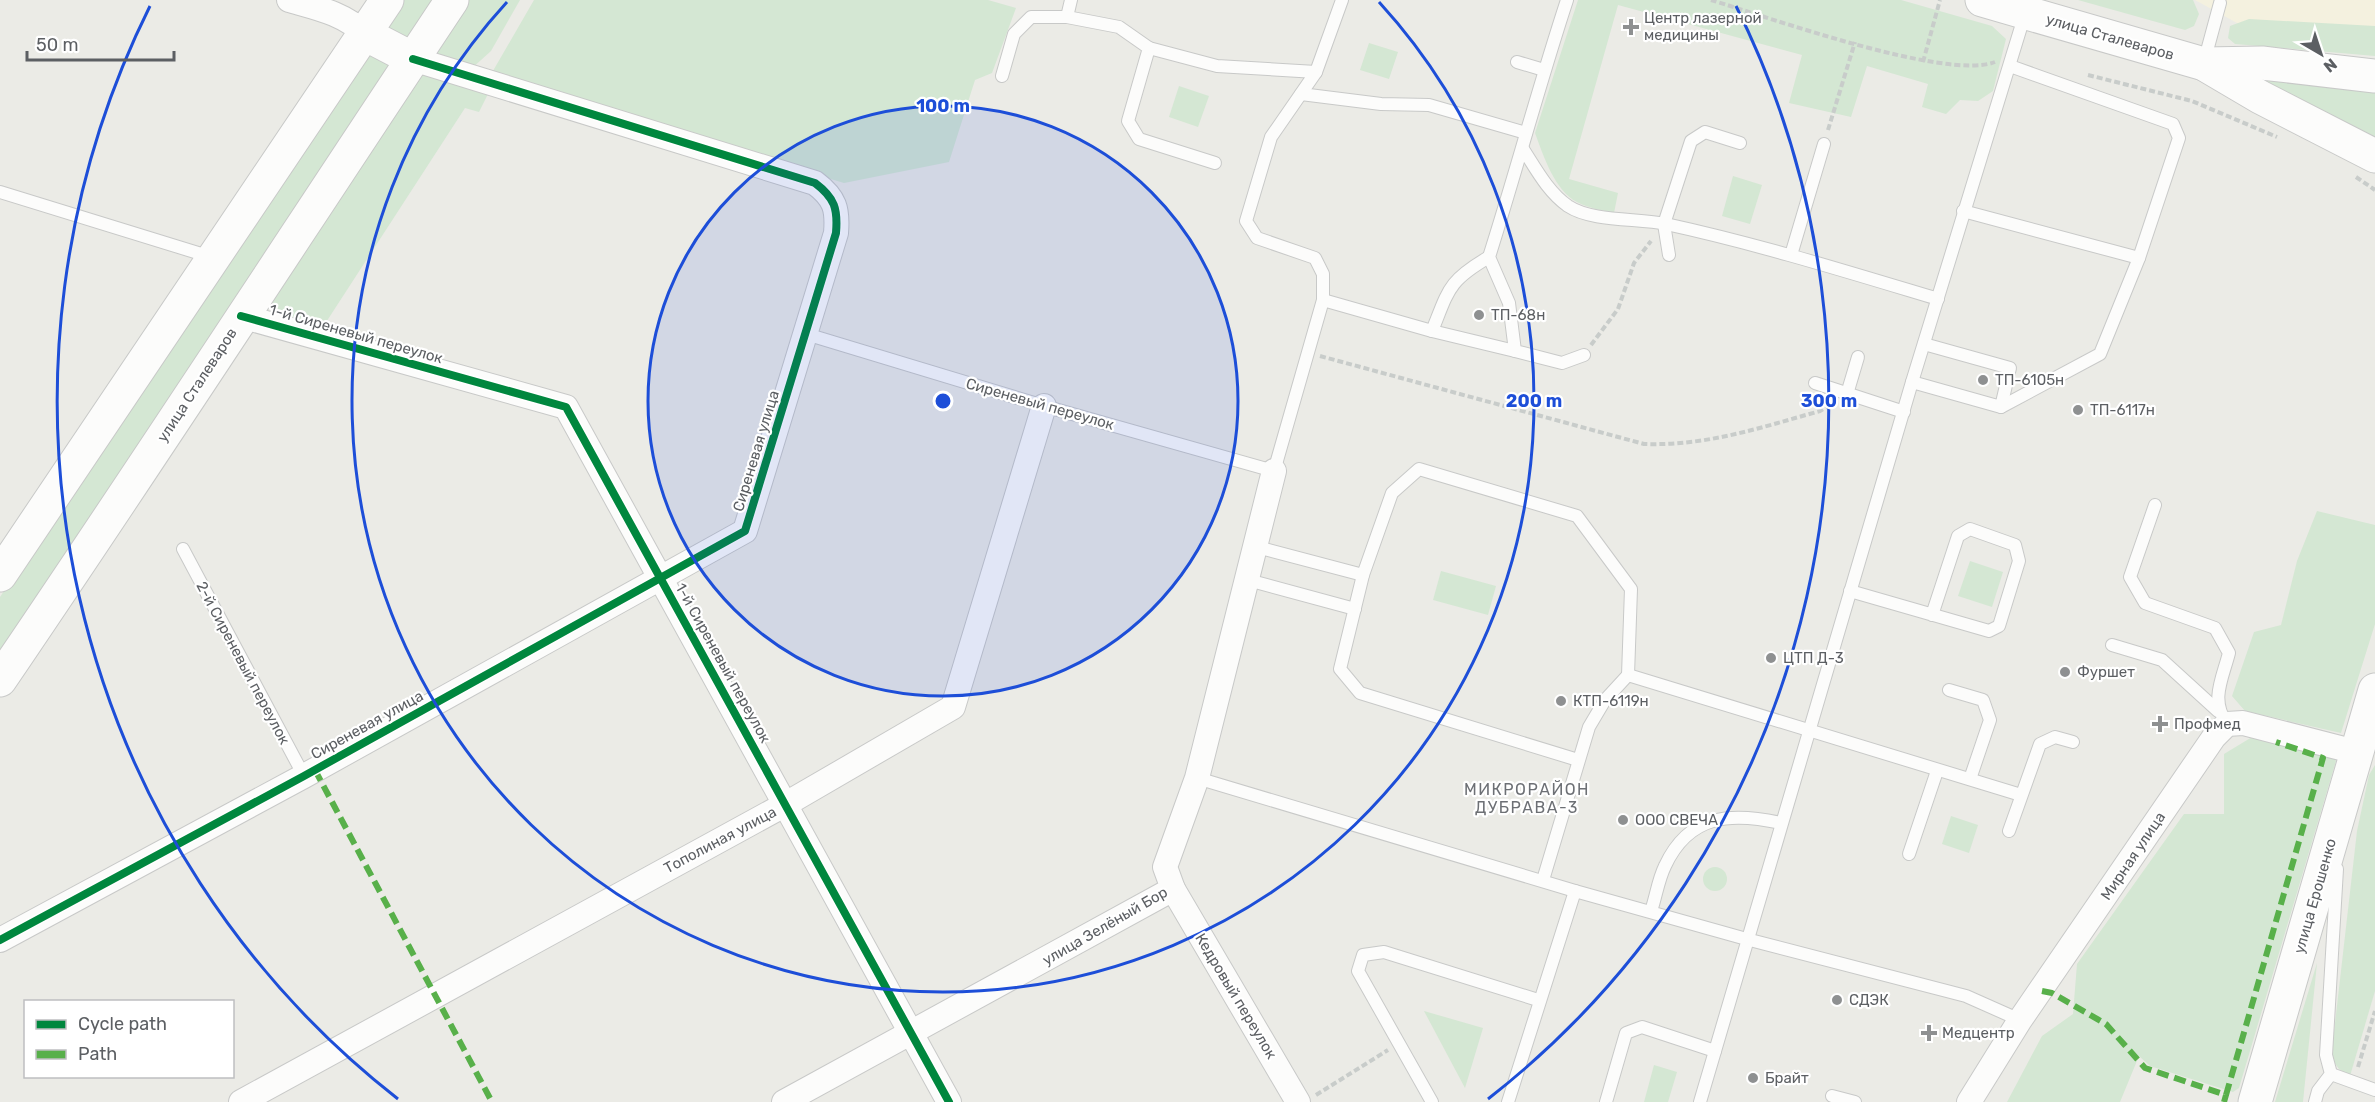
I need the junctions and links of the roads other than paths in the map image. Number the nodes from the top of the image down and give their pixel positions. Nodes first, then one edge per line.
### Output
1 (289, 0) edge
2 (387, 0) edge
3 (452, 0) edge
4 (1071, 0) edge
5 (1342, 0) edge
6 (1567, 0) edge
7 (2220, 3) dead end
8 (2004, 5) edge
9 (1067, 17) junction
10 (365, 34) junction
11 (1149, 48) junction
12 (413, 59) junction
13 (1517, 62) dead end
14 (2204, 64) junction
15 (2010, 66) junction
16 (1544, 70) junction
17 (1316, 72) junction
18 (1002, 76) dead end
19 (2375, 76) edge
20 (1301, 94) junction
21 (1526, 133) junction
22 (1740, 143) dead end
23 (1824, 144) road end
24 (1523, 149) junction
25 (2375, 156) edge
26 (1215, 163) dead end
27 (0, 192) edge
28 (1963, 211) junction
29 (1664, 224) junction
30 (1669, 255) dead end
31 (1791, 255) junction
32 (1489, 257) junction
33 (212, 258) junction
34 (2139, 258) junction
35 (1938, 299) junction
36 (1323, 300) junction
37 (241, 316) junction
38 (1432, 331) junction
39 (806, 334) junction
40 (1924, 344) junction
41 (1515, 351) junction
42 (1584, 355) road end
43 (1858, 357) dead end
44 (1912, 382) junction
45 (1815, 383) dead end
46 (1847, 394) junction
47 (1044, 406) junction
48 (2001, 407) junction
49 (1904, 412) junction
50 (1274, 471) junction
51 (2155, 505) dead end
52 (1257, 547) junction
53 (183, 549) dead end
54 (0, 575) edge
55 (1364, 576) junction
56 (660, 579) junction
57 (1248, 580) junction
58 (1850, 591) junction
59 (1355, 609) junction
60 (1932, 615) junction
61 (2112, 645) dead end
62 (1628, 675) junction
63 (0, 680) edge
64 (1949, 690) dead end
65 (2375, 690) edge
66 (2222, 718) junction
67 (1808, 731) junction
68 (2073, 742) dead end
69 (2356, 752) junction
70 (1578, 760) junction
71 (1937, 771) junction
72 (304, 776) junction
73 (1197, 778) junction
74 (1970, 779) junction
75 (2021, 795) junction
76 (786, 804) junction
77 (2340, 813) junction
78 (1780, 823) junction
79 (2009, 831) dead end
80 (1909, 854) dead end
81 (1543, 880) junction
82 (1173, 889) junction
83 (1575, 891) junction
84 (1651, 911) junction
85 (0, 940) edge
86 (1750, 940) junction
87 (1538, 999) junction
88 (2020, 1020) junction
89 (911, 1034) junction
90 (1715, 1051) junction
91 (2331, 1074) junction
92 (2375, 1090) edge
93 (1832, 1096) dead end
94 (1306, 1099) edge
95 (241, 1102) edge
96 (784, 1102) edge
97 (949, 1102) edge
98 (1432, 1102) edge
99 (1508, 1102) edge
100 (1606, 1102) edge
101 (1700, 1102) edge
102 (1855, 1102) edge
103 (1969, 1102) edge
104 (2255, 1102) edge
105 (2315, 1102) edge

1 - 10 street
2 - 10 main road
3 - 12 main road, улица Сталеваров
4 - 9 lane
5 - 17 lane
6 - 16 lane
7 - 14 lane
8 - 14 main road, улица Сталеваров
8 - 15 lane
9 - 11 lane
9 - 18 lane
10 - 12 main road
10 - 33 main road
11 - 17 lane
11 - 26 lane
12 - 37 main road, улица Сталеваров
12 - 39 street, Сиреневая улица
13 - 16 lane
14 - 19 main road, улица Сталеваров
14 - 25 main road, улица Сталеваров
15 - 28 lane
15 - 34 lane
16 - 21 lane
17 - 20 lane
20 - 21 lane
20 - 36 lane
21 - 24 lane
22 - 29 lane
23 - 31 lane
24 - 29 lane
24 - 32 lane
27 - 33 lane
28 - 34 lane
28 - 35 lane
29 - 30 lane
29 - 31 lane
31 - 35 lane
32 - 38 lane
32 - 41 lane
33 - 54 main road
34 - 48 lane
35 - 40 lane
36 - 38 lane
36 - 50 lane
37 - 56 street, 1-й Сиреневый переулок
37 - 63 main road, улица Сталеваров
38 - 41 lane
39 - 47 lane, Сиреневый переулок
39 - 56 street, Сиреневая улица
40 - 44 lane
40 - 48 lane
41 - 42 lane
43 - 46 lane
44 - 48 lane
44 - 49 lane
45 - 46 lane
46 - 49 lane
47 - 50 lane, Сиреневый переулок
47 - 76 street, Тополиная улица
49 - 58 lane
50 - 52 street, улица Зелёный Бор
51 - 66 lane
52 - 55 lane
52 - 57 street, улица Зелёный Бор
53 - 72 lane, 2-й Сиреневый переулок
55 - 59 lane
55 - 62 lane
56 - 72 street, Сиреневая улица
56 - 76 street, 1-й Сиреневый переулок
57 - 59 lane
57 - 73 street, улица Зелёный Бор
58 - 60 lane
58 - 67 lane
59 - 70 lane
60 - 60 lane
61 - 66 lane
62 - 67 lane
62 - 70 lane
64 - 74 lane
65 - 69 main road, улица Ерошенко
66 - 69 street
66 - 88 street, Мирная улица
67 - 71 lane
67 - 78 lane
68 - 75 lane
69 - 77 main road, улица Ерошенко
70 - 81 lane
71 - 74 lane
71 - 80 lane
72 - 85 street, Сиреневая улица
73 - 81 lane
73 - 82 street, улица Зелёный Бор
74 - 75 lane
75 - 79 lane
76 - 89 street, 1-й Сиреневый переулок
76 - 95 street, Тополиная улица
77 - 91 lane
77 - 104 main road, улица Ерошенко
78 - 84 lane
78 - 86 lane
81 - 83 lane
82 - 89 street, улица Зелёный Бор
82 - 94 street, Кедровый переулок
83 - 84 lane
83 - 87 lane
84 - 86 lane
86 - 88 lane
86 - 90 lane
87 - 98 lane
87 - 99 lane
88 - 103 street, Мирная улица
89 - 96 street, улица Зелёный Бор
89 - 97 street, 1-й Сиреневый переулок
90 - 100 lane
90 - 101 lane
91 - 92 lane
91 - 105 lane
93 - 102 lane

